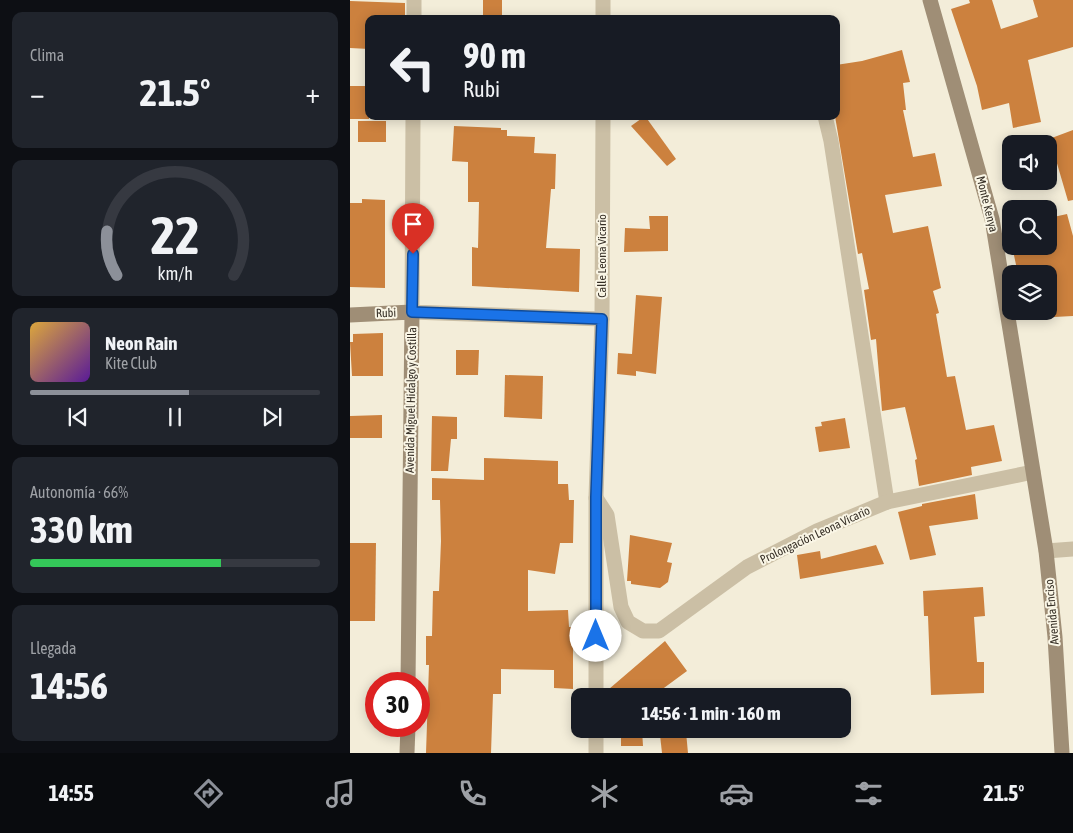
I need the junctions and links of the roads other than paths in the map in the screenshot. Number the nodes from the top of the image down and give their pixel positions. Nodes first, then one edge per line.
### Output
1 (414, 0) edge
2 (603, 0) edge
3 (930, 0) edge
4 (414, 15) edge
5 (603, 15) edge
6 (413, 120) edge
7 (603, 120) edge
8 (826, 120) edge
9 (412, 312) junction
10 (350, 315) edge
11 (602, 319) junction
12 (1033, 472) junction
13 (596, 497) junction
14 (887, 502) junction
15 (1073, 549) edge
16 (1046, 552) junction
17 (408, 672) edge
18 (596, 688) edge
19 (408, 737) edge
20 (596, 738) edge
21 (407, 753) edge
22 (596, 753) edge
23 (1062, 753) edge

1 - 4 street
2 - 5 street
3 - 12 main road, Monte Kenya
6 - 9 street, Avenida Miguel Hidalgo y Costilla
7 - 11 street, Calle Leona Vicario
8 - 14 street
9 - 10 main road, Rubi
9 - 11 street, Rubi
9 - 17 main road, Avenida Miguel Hidalgo y Costilla
11 - 13 street, Calle Leona Vicario
12 - 14 street, Prolongación Leona Vicario
12 - 16 main road, Avenida Enciso
13 - 14 street, Prolongación Leona Vicario
13 - 18 street, Calle Leona Vicario
15 - 16 street
16 - 23 main road, Avenida Enciso
19 - 21 main road
20 - 22 street

